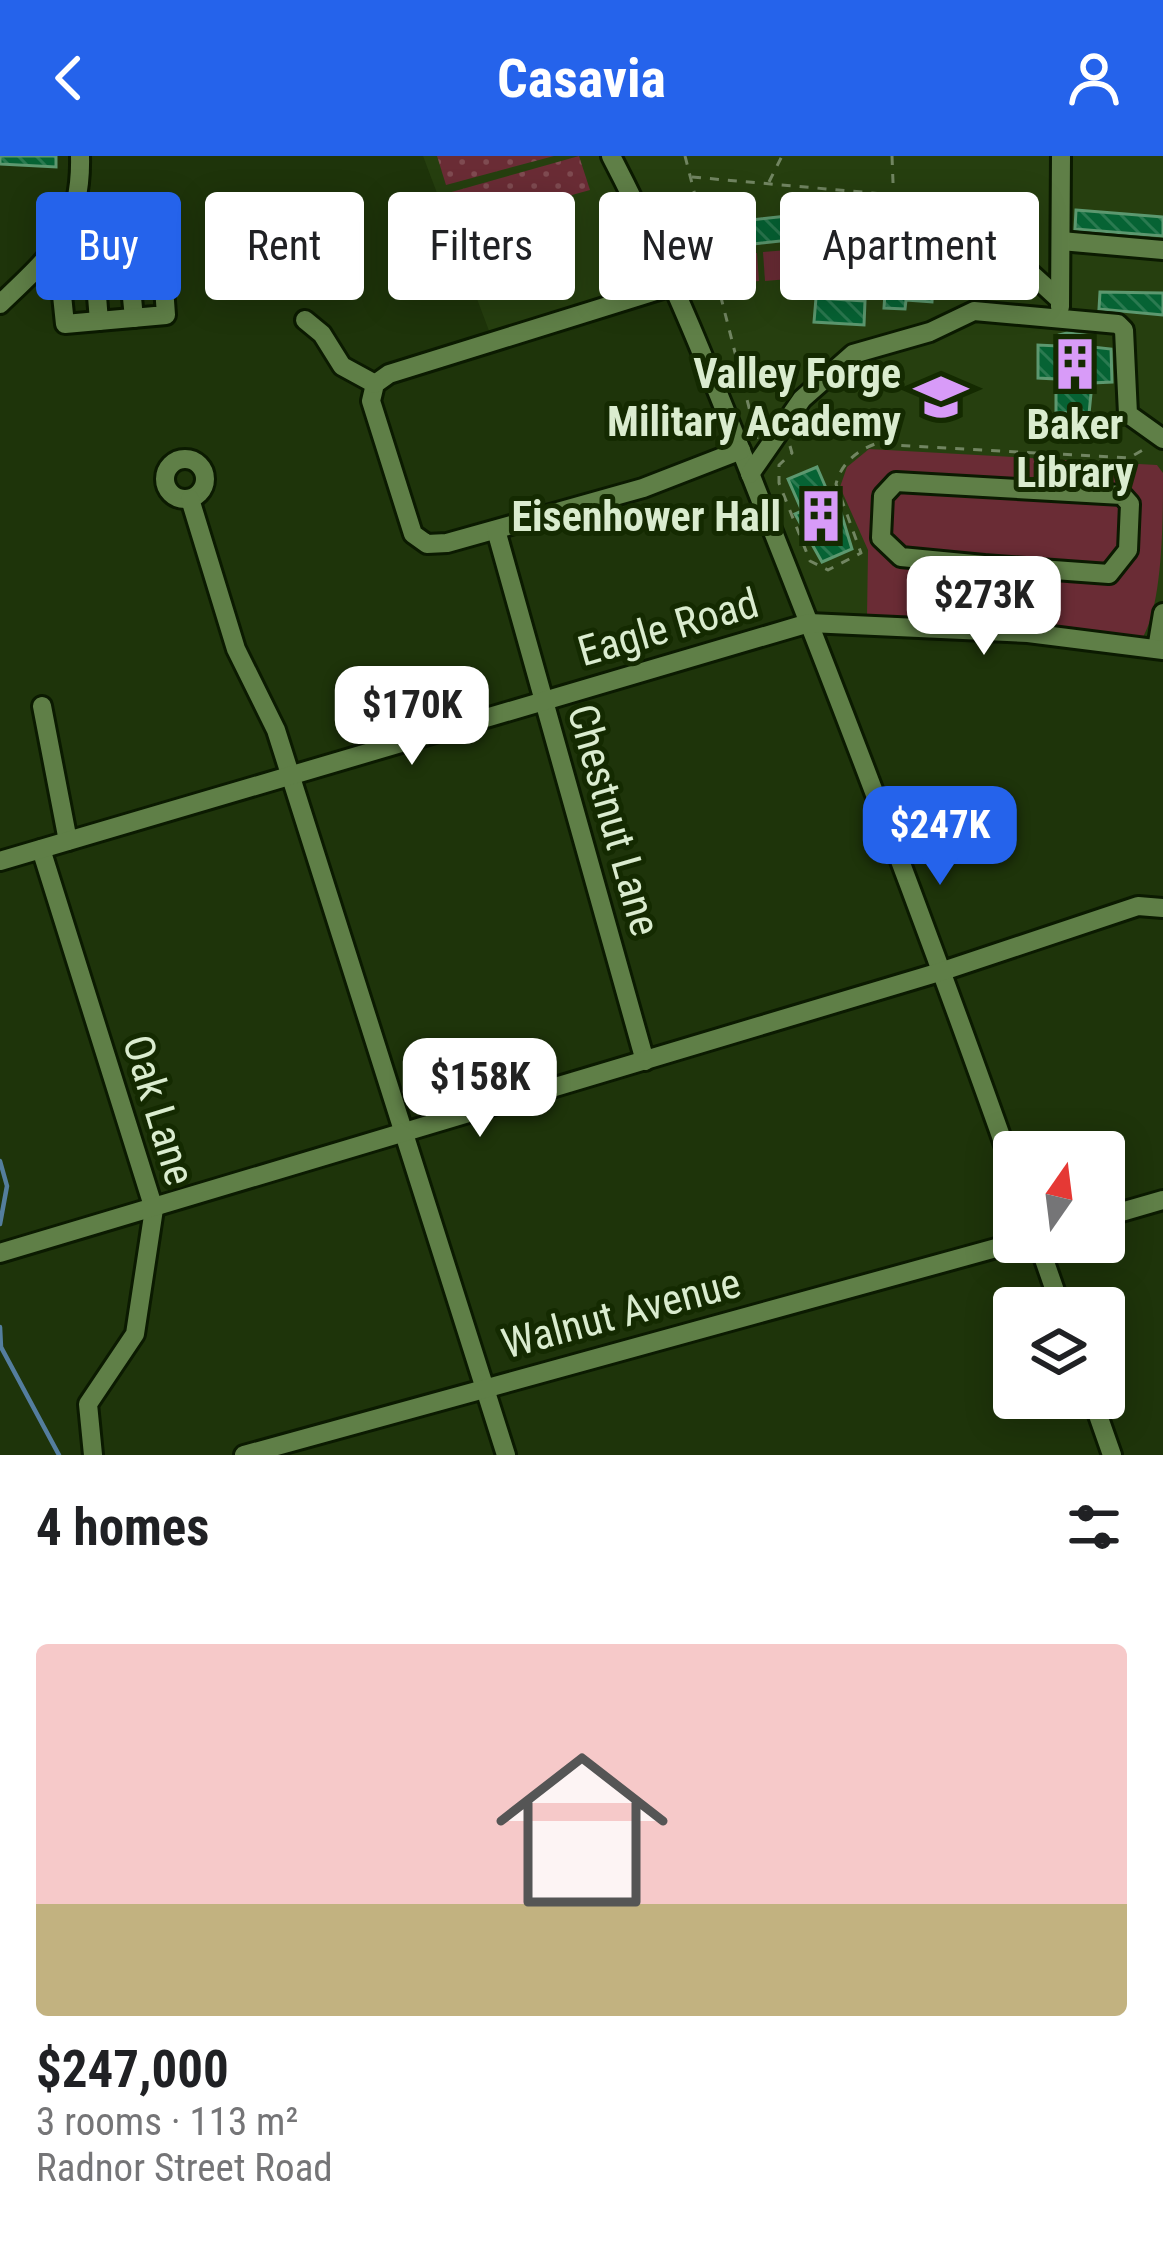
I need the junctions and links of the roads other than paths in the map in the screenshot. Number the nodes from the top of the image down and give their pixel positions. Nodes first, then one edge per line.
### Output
1 (80, 156) edge
2 (611, 156) edge
3 (1061, 156) edge
4 (83, 192) edge
5 (631, 192) edge
6 (1061, 241) junction
7 (1163, 250) edge
8 (36, 269) edge
9 (1039, 285) edge
10 (62, 300) edge
11 (96, 300) edge
12 (132, 300) edge
13 (165, 300) edge
14 (627, 300) edge
15 (678, 300) edge
16 (0, 304) edge
17 (1060, 308) junction
18 (134, 317) junction
19 (305, 320) dead end
20 (99, 321) junction
21 (375, 384) junction
22 (1163, 439) edge
23 (741, 450) junction
24 (750, 474) junction
25 (190, 499) dead end
26 (496, 530) junction
27 (984, 566) junction
28 (1163, 614) edge
29 (809, 623) junction
30 (980, 631) junction
31 (1160, 649) edge
32 (543, 700) junction
33 (42, 706) dead end
34 (291, 776) junction
35 (68, 841) junction
36 (41, 849) junction
37 (0, 861) edge
38 (1163, 908) edge
39 (943, 971) junction
40 (645, 1061) junction
41 (999, 1131) edge
42 (407, 1134) junction
43 (1163, 1200) edge
44 (154, 1209) junction
45 (1125, 1211) edge
46 (993, 1249) edge
47 (0, 1253) edge
48 (487, 1388) junction
49 (1099, 1419) edge
50 (93, 1455) edge
51 (244, 1455) edge
52 (506, 1455) edge
53 (1112, 1455) edge

1 - 4 street
2 - 5 street
3 - 6 street
6 - 7 street
6 - 17 street
8 - 16 street
9 - 17 street
10 - 20 street
11 - 20 street
12 - 18 street
13 - 18 street
14 - 21 street
15 - 23 street
17 - 22 street
17 - 24 street
18 - 20 street
19 - 21 street
21 - 26 street
23 - 24 street
23 - 26 street
24 - 29 street
25 - 34 street
26 - 32 street, Chestnut Lane
27 - 27 street
27 - 30 street
28 - 31 street
29 - 30 street, Eagle Road
29 - 32 street, Eagle Road
29 - 39 street
30 - 31 street, Eagle Road
32 - 34 street, Eagle Road
32 - 40 street, Chestnut Lane
33 - 35 street
34 - 35 street, Eagle Road
34 - 42 street
35 - 36 street, Eagle Road
36 - 37 street, Eagle Road
36 - 44 street, Oak Lane
38 - 39 street
39 - 40 street
39 - 41 street
40 - 42 street
42 - 44 street
42 - 48 street
43 - 45 street
44 - 47 street
44 - 50 street, Oak Lane
46 - 48 street, Walnut Avenue
48 - 51 street, Walnut Avenue
48 - 52 street
49 - 53 street

